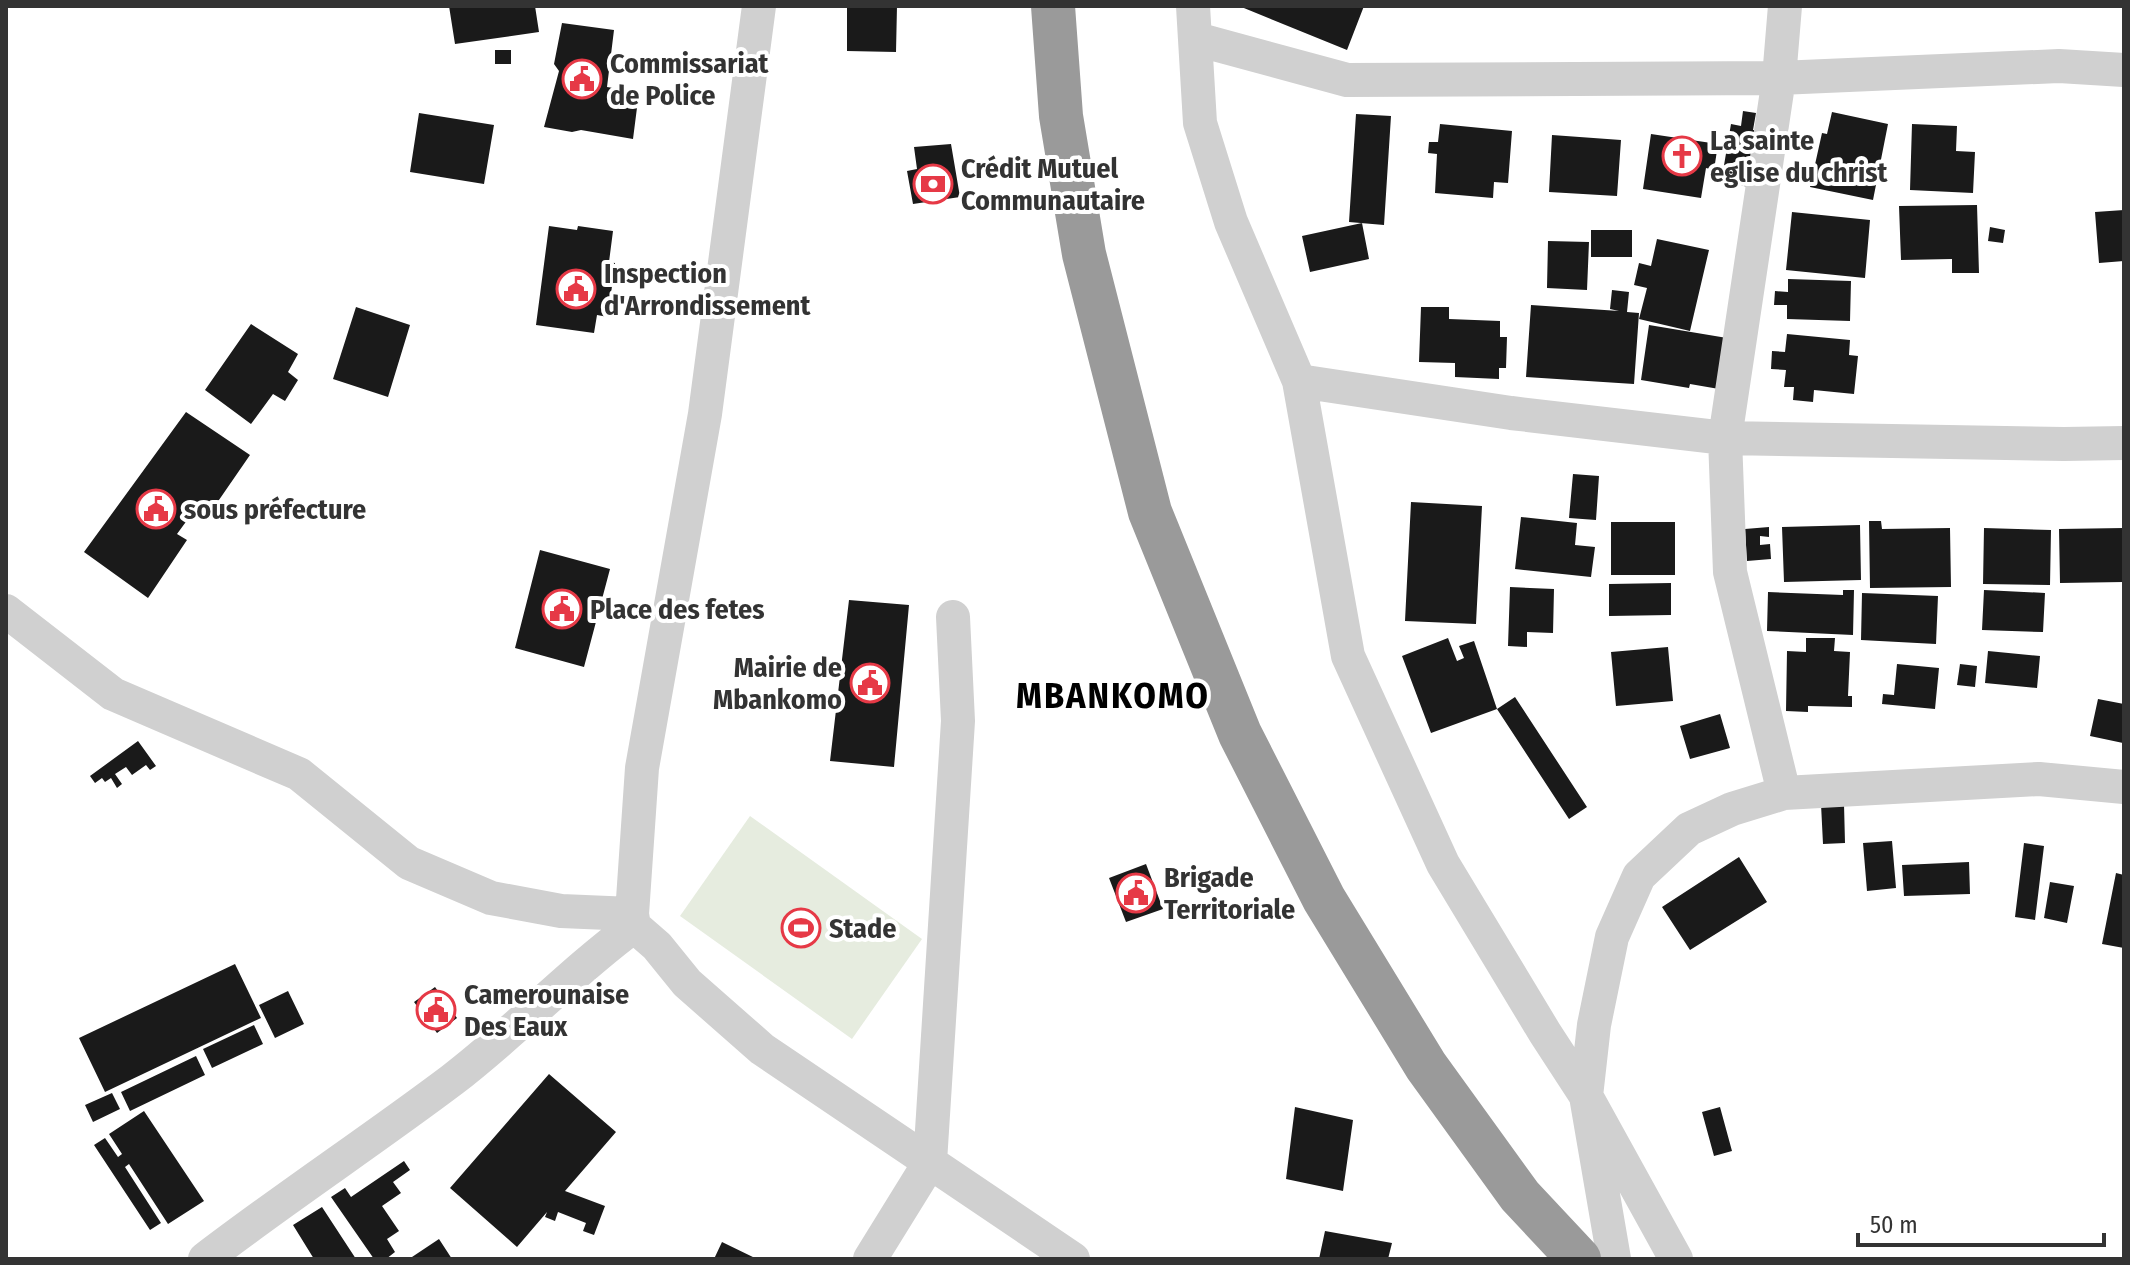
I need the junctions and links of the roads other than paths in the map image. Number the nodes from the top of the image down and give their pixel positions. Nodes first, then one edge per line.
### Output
1 (759, 6) edge
2 (1053, 6) edge
3 (1785, 6) edge
4 (1194, 22) edge
5 (2124, 70) edge
6 (1779, 78) junction
7 (1299, 381) junction
8 (1725, 438) junction
9 (2124, 443) edge
10 (6, 611) edge
11 (953, 617) dead end
12 (2124, 787) edge
13 (1784, 793) junction
14 (633, 920) junction
15 (1586, 1096) junction
16 (930, 1162) junction
17 (205, 1259) edge
18 (870, 1259) edge
19 (1073, 1259) edge
20 (1579, 1259) edge
21 (1614, 1259) edge
22 (1676, 1259) edge

1 - 14 street
2 - 20 highway
3 - 6 street
4 - 6 street
4 - 7 street
5 - 6 street
6 - 8 street
7 - 8 street
7 - 15 street
8 - 9 street
8 - 13 street
10 - 14 street
11 - 16 street
12 - 13 street
13 - 15 street
14 - 16 street
14 - 17 street
15 - 21 street
15 - 22 street
16 - 18 street
16 - 19 street

